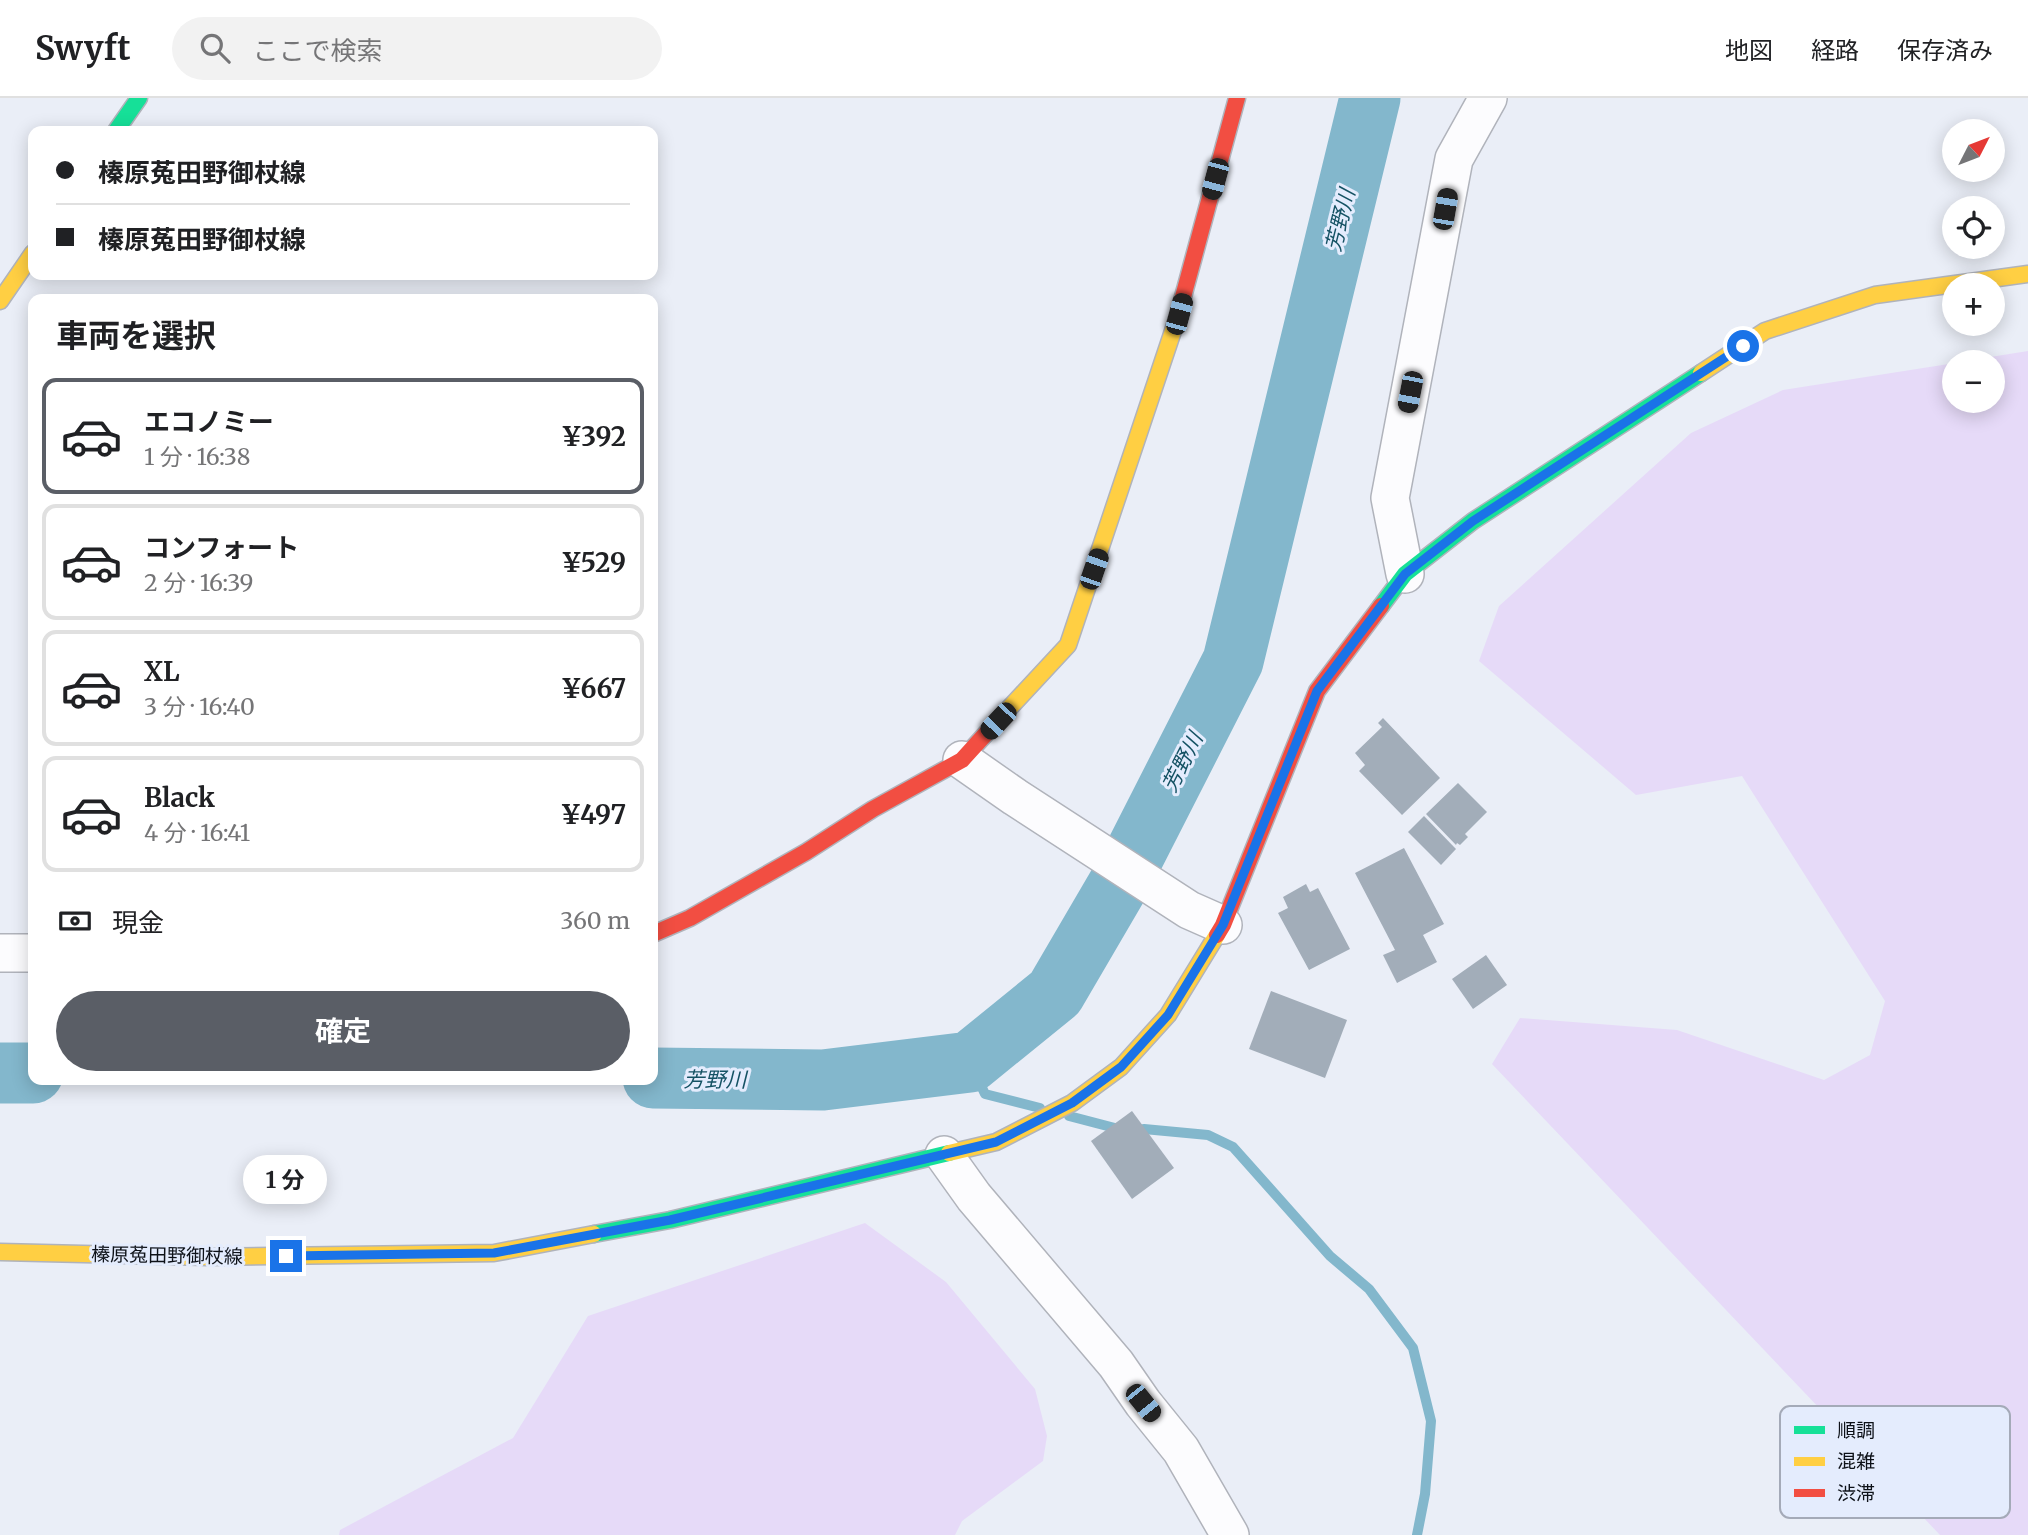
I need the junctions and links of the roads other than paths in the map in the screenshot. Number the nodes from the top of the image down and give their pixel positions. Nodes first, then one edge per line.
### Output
1 (139, 98) edge
2 (1237, 98) edge
3 (1488, 98) edge
4 (119, 126) edge
5 (28, 260) edge
6 (2028, 274) edge
7 (0, 301) edge
8 (1405, 574) junction
9 (962, 760) junction
10 (1223, 925) junction
11 (658, 931) edge
12 (0, 953) edge
13 (28, 953) edge
14 (944, 1155) junction
15 (0, 1252) edge
16 (1230, 1535) edge

1 - 4 main road
2 - 9 main road
3 - 8 street
5 - 7 main road
6 - 8 main road, 榛原菟田野御杖線
8 - 10 main road, 榛原菟田野御杖線
9 - 10 street
9 - 11 main road
10 - 14 main road, 榛原菟田野御杖線
12 - 13 street
14 - 15 main road, 榛原菟田野御杖線
14 - 16 street

